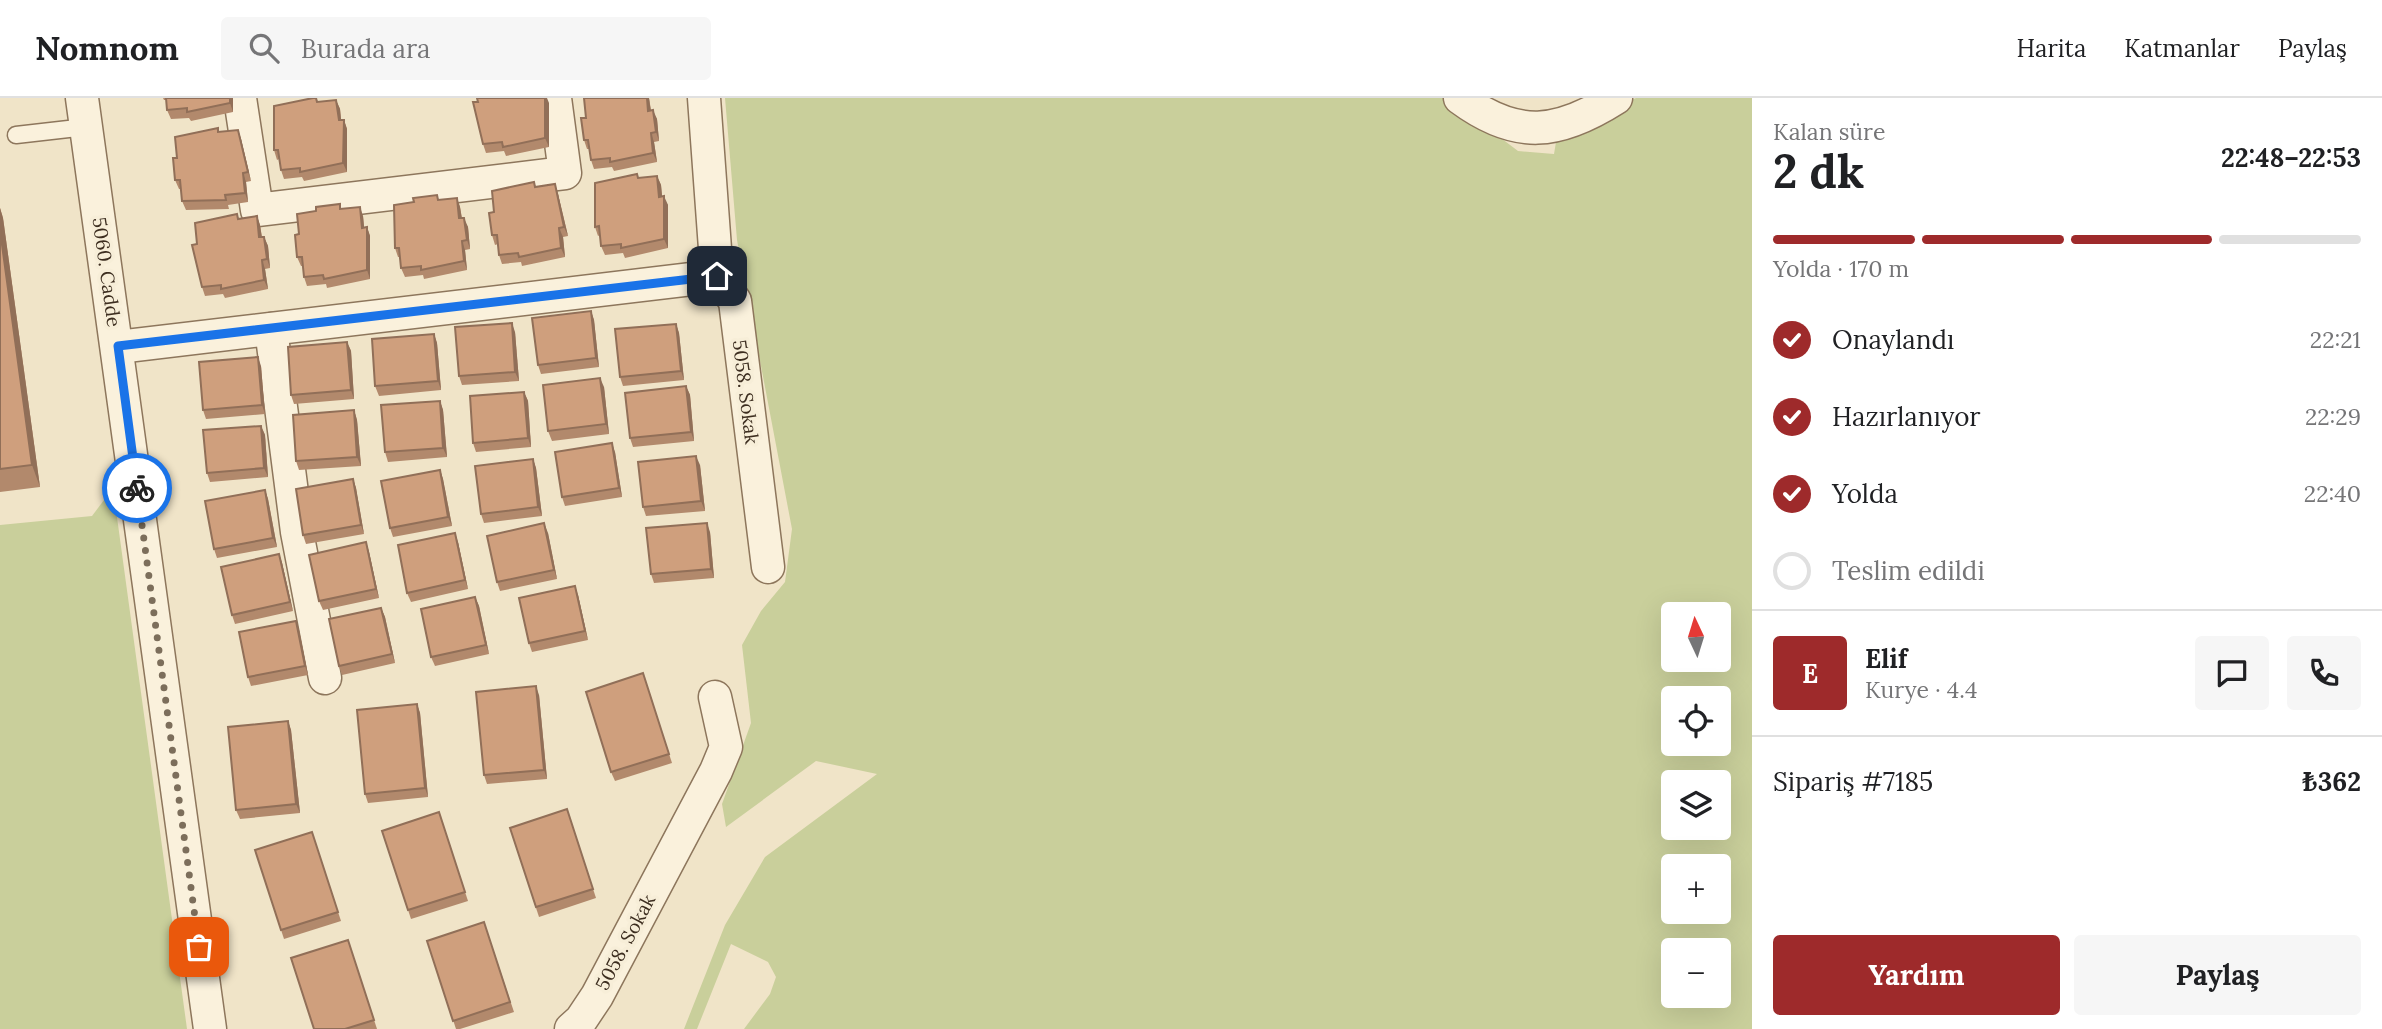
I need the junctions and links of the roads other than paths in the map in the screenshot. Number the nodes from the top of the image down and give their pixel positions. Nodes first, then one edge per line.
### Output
1 (240, 98) edge
2 (555, 98) edge
3 (704, 98) edge
4 (1460, 98) edge
5 (1616, 98) edge
6 (84, 112) edge
7 (16, 135) dead end
8 (717, 276) junction
9 (271, 329) junction
10 (118, 346) junction
11 (768, 567) dead end
12 (325, 678) dead end
13 (715, 697) dead end
14 (211, 1029) edge
15 (571, 1029) edge

1 - 2 street
3 - 8 street, 5058. Sokak
4 - 5 street
6 - 7 lane
6 - 10 street, 5060. Cadde
8 - 9 street
8 - 11 street, 5058. Sokak
9 - 10 street
9 - 12 street
10 - 14 street, 5060. Cadde
13 - 15 street, 5058. Sokak

